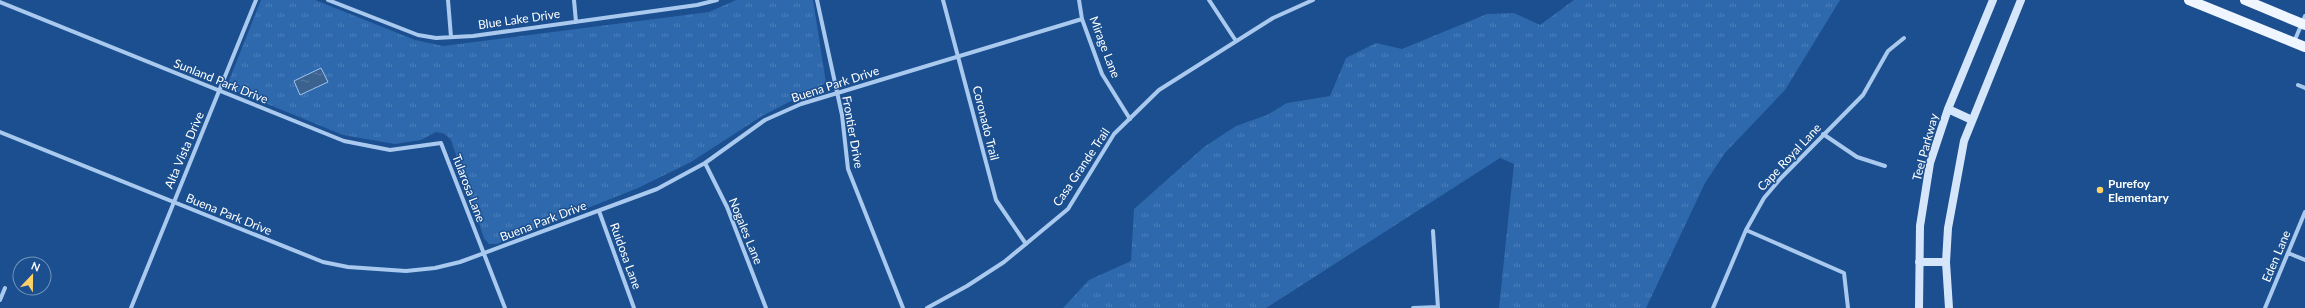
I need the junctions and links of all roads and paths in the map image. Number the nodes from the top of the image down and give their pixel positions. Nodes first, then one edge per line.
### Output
1 (256, 0) edge
2 (328, 0) edge
3 (448, 0) edge
4 (574, 0) edge
5 (717, 0) edge
6 (817, 0) edge
7 (943, 0) edge
8 (1079, 0) edge
9 (1209, 0) edge
10 (1313, 0) edge
11 (1993, 0) edge
12 (2021, 0) edge
13 (2189, 0) edge
14 (2245, 0) edge
15 (0, 2) edge
16 (697, 2) edge
17 (1082, 19) junction
18 (2304, 21) edge
19 (576, 22) junction
20 (451, 37) junction
21 (1904, 38) dead end
22 (1236, 41) junction
23 (2294, 43) junction
24 (2305, 47) edge
25 (959, 57) junction
26 (2298, 85) dead end
27 (2305, 88) edge
28 (219, 92) junction
29 (837, 95) junction
30 (1948, 109) junction
31 (1130, 119) junction
32 (1972, 120) junction
33 (0, 132) edge
34 (1823, 134) junction
35 (441, 143) joint
36 (705, 163) junction
37 (1885, 166) dead end
38 (173, 202) junction
39 (599, 210) junction
40 (2305, 212) edge
41 (1746, 230) junction
42 (1433, 231) dead end
43 (1026, 244) junction
44 (2288, 253) junction
45 (484, 254) junction
46 (2305, 260) edge
47 (1919, 262) junction
48 (1946, 262) junction
49 (5, 288) dead end
50 (0, 300) edge
51 (131, 308) edge
52 (505, 308) edge
53 (634, 308) edge
54 (766, 308) edge
55 (903, 308) edge
56 (927, 308) edge
57 (1413, 308) edge
58 (1438, 308) edge
59 (1713, 308) edge
60 (1848, 308) edge
61 (1919, 308) edge
62 (1949, 308) edge
63 (2265, 308) edge

1 - 28 street, Alta Vista Drive
2 - 20 street, Blue Lake Drive
3 - 20 street
4 - 19 street
5 - 16 street, Blue Lake Drive
6 - 29 street, Frontier Drive
7 - 25 street, Coronado Trail
8 - 17 street, Mirage Lane
9 - 22 street
10 - 22 street, Casa Grande Trail
11 - 30 main road, Teel Parkway
12 - 32 main road
13 - 23 main road
14 - 18 main road
15 - 28 street, Sunland Park Drive
16 - 19 street, Blue Lake Drive
17 - 25 street, Buena Park Drive
17 - 31 street, Mirage Lane
18 - 23 street
19 - 20 street, Blue Lake Drive
21 - 34 street, Cape Royal Lane
22 - 31 street, Casa Grande Trail
23 - 24 main road
25 - 29 street, Buena Park Drive
25 - 43 street, Coronado Trail
26 - 27 street
28 - 35 street, Sunland Park Drive
28 - 38 street, Alta Vista Drive
29 - 36 street, Buena Park Drive
29 - 55 street, Frontier Drive
30 - 32 main road
30 - 47 main road, Teel Parkway
31 - 43 street, Casa Grande Trail
32 - 48 main road
33 - 38 street, Buena Park Drive
34 - 37 street
34 - 41 street, Cape Royal Lane
35 - 45 street, Tularosa Lane
36 - 39 street, Buena Park Drive
36 - 54 street, Nogales Lane
38 - 45 street, Buena Park Drive
38 - 51 street, Alta Vista Drive
39 - 45 street, Buena Park Drive
39 - 53 street, Ruidosa Lane
40 - 44 street, Eden Lane
41 - 59 street, Cape Royal Lane
41 - 60 street
42 - 58 street
43 - 56 street, Casa Grande Trail
44 - 46 street
44 - 63 street, Eden Lane
45 - 52 street, Tularosa Lane
47 - 48 main road
47 - 61 main road, Teel Parkway
48 - 62 main road
49 - 50 street
57 - 58 street

